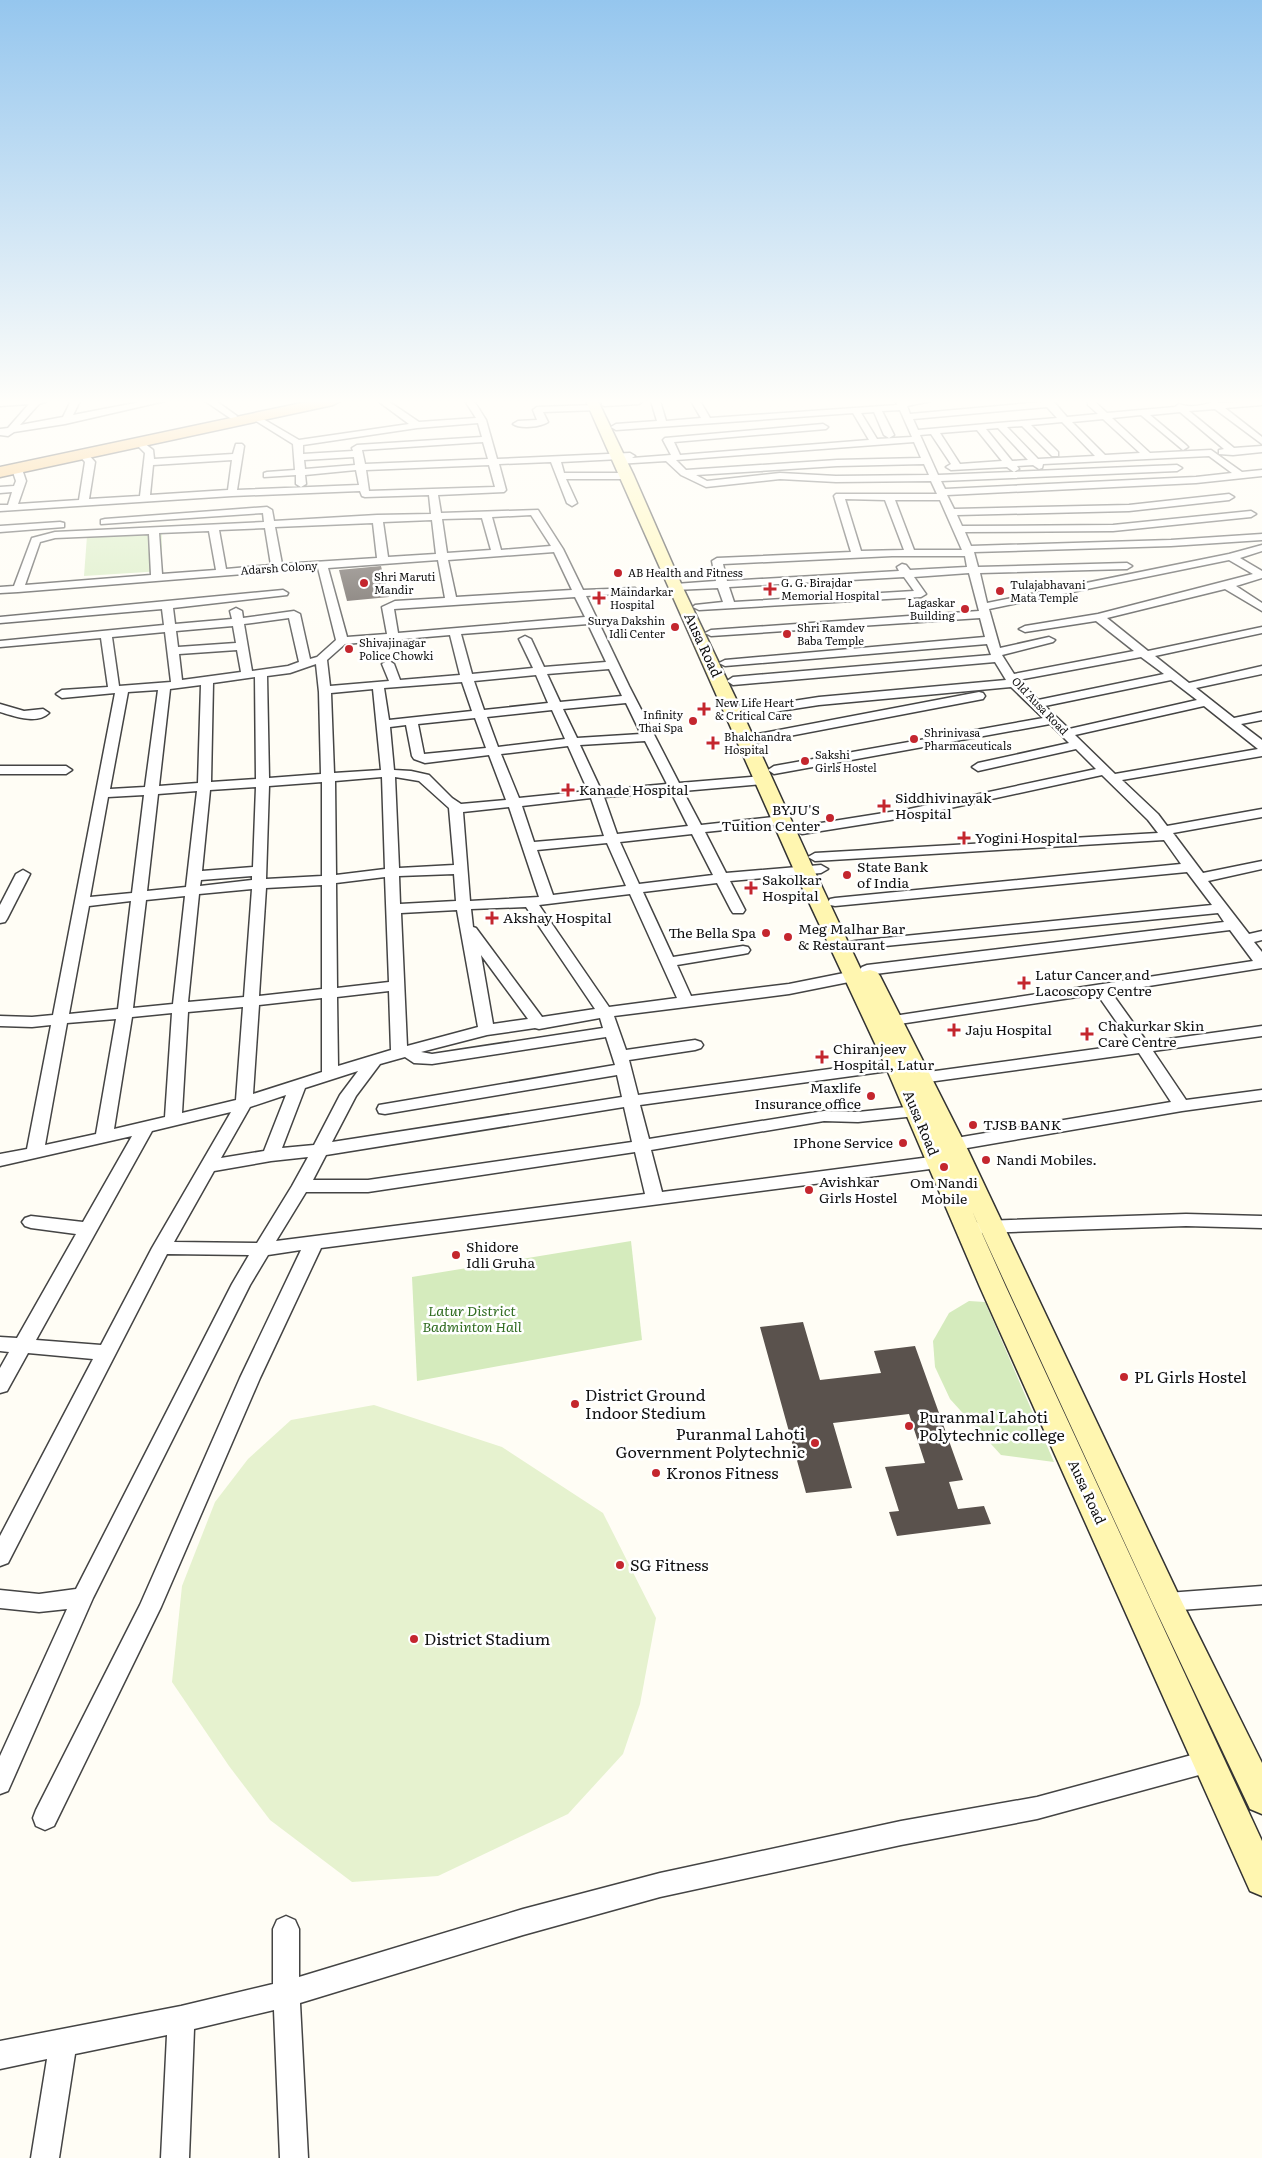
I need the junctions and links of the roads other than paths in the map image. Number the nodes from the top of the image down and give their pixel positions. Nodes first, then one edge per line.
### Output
1 (14, 502) edge
2 (84, 502) joint
3 (88, 502) edge
4 (265, 502) edge
5 (435, 502) edge
6 (644, 502) edge
7 (841, 502) edge
8 (891, 502) edge
9 (945, 502) edge
10 (1186, 502) edge
11 (1235, 502) edge
12 (12, 507) junction
13 (0, 508) edge
14 (267, 510) junction
15 (950, 512) junction
16 (486, 514) junction
17 (1251, 514) junction
18 (437, 516) junction
19 (378, 518) junction
20 (270, 523) junction
21 (1262, 523) edge
22 (213, 527) junction
23 (0, 529) edge
24 (958, 529) junction
25 (154, 530) junction
26 (1262, 537) edge
27 (558, 549) junction
28 (968, 551) junction
29 (1259, 552) edge
30 (497, 553) junction
31 (910, 553) junction
32 (892, 554) junction
33 (442, 556) junction
34 (857, 556) junction
35 (832, 557) junction
36 (1231, 557) junction
37 (775, 558) junction
38 (383, 560) junction
39 (322, 565) junction
40 (1127, 566) dead end
41 (277, 568) junction
42 (974, 570) junction
43 (222, 572) junction
44 (907, 574) junction
45 (1262, 575) edge
46 (157, 578) junction
47 (844, 578) junction
48 (782, 581) junction
49 (722, 584) junction
50 (1227, 584) junction
51 (682, 587) junction
52 (18, 589) junction
53 (0, 590) edge
54 (631, 590) dead end
55 (283, 593) dead end
56 (579, 593) junction
57 (858, 598) junction
58 (234, 599) junction
59 (451, 601) junction
60 (788, 602) junction
61 (167, 604) junction
62 (730, 605) junction
63 (699, 607) junction
64 (1262, 608) edge
65 (984, 611) junction
66 (1098, 617) junction
67 (0, 620) edge
68 (592, 620) junction
69 (238, 622) junction
70 (172, 628) junction
71 (1025, 629) dead end
72 (1262, 630) edge
73 (455, 632) junction
74 (711, 633) junction
75 (106, 635) junction
76 (393, 637) junction
77 (525, 639) dead end
78 (992, 640) junction
79 (1049, 640) dead end
80 (342, 641) junction
81 (0, 644) edge
82 (242, 646) junction
83 (174, 652) junction
84 (1144, 654) junction
85 (997, 656) junction
86 (321, 659) junction
87 (388, 664) dead end
88 (306, 665) junction
89 (613, 665) junction
90 (539, 671) junction
91 (729, 672) junction
92 (1259, 673) edge
93 (254, 674) junction
94 (1173, 676) junction
95 (467, 678) junction
96 (207, 679) junction
97 (1014, 683) junction
98 (396, 684) junction
99 (171, 685) junction
100 (378, 686) junction
101 (1187, 687) junction
102 (118, 690) junction
103 (325, 690) junction
104 (62, 694) dead end
105 (629, 699) junction
106 (1206, 702) junction
107 (1035, 704) junction
108 (555, 706) junction
109 (0, 708) edge
110 (747, 712) junction
111 (43, 713) dead end
112 (479, 714) junction
113 (1262, 716) edge
114 (1052, 720) junction
115 (411, 721) junction
116 (1232, 722) junction
117 (384, 724) junction
118 (1066, 733) junction
119 (649, 736) junction
120 (758, 738) junction
121 (571, 742) junction
122 (1078, 745) junction
123 (1262, 746) edge
124 (493, 750) junction
125 (1262, 752) edge
126 (978, 767) dead end
127 (0, 770) edge
128 (66, 770) dead end
129 (388, 773) junction
130 (769, 775) junction
131 (1109, 775) junction
132 (328, 776) junction
133 (263, 781) junction
134 (205, 786) junction
135 (674, 788) junction
136 (151, 790) junction
137 (102, 794) junction
138 (596, 794) junction
139 (514, 803) junction
140 (456, 808) junction
141 (1262, 812) edge
142 (792, 825) junction
143 (694, 828) junction
144 (1166, 833) junction
145 (613, 840) junction
146 (529, 847) junction
147 (813, 865) junction
148 (1262, 865) edge
149 (1192, 867) junction
150 (462, 869) junction
151 (392, 872) junction
152 (23, 874) dead end
153 (195, 876) junction
154 (259, 878) junction
155 (720, 878) junction
156 (1200, 878) junction
157 (328, 880) junction
158 (635, 889) junction
159 (194, 892) junction
160 (138, 898) junction
161 (547, 899) junction
162 (82, 902) junction
163 (530, 902) junction
164 (836, 902) junction
165 (465, 905) junction
166 (1222, 908) junction
167 (394, 909) junction
168 (738, 910) dead end
169 (0, 917) edge
170 (465, 923) junction
171 (1235, 925) junction
172 (1262, 935) edge
173 (1245, 940) junction
174 (855, 946) junction
175 (742, 950) dead end
176 (668, 962) junction
177 (1262, 963) edge
178 (860, 973) junction
179 (396, 986) junction
180 (1102, 990) junction
181 (330, 993) junction
182 (253, 1001) junction
183 (686, 1002) junction
184 (180, 1008) junction
185 (125, 1013) junction
186 (606, 1014) junction
187 (60, 1019) junction
188 (893, 1020) junction
189 (0, 1021) edge
190 (539, 1024) junction
191 (486, 1030) junction
192 (611, 1031) junction
193 (1262, 1031) edge
194 (694, 1045) dead end
195 (1143, 1047) junction
196 (403, 1052) junction
197 (374, 1060) junction
198 (622, 1063) junction
199 (896, 1065) junction
200 (330, 1075) junction
201 (920, 1078) junction
202 (298, 1085) junction
203 (1262, 1095) edge
204 (631, 1101) junction
205 (244, 1103) junction
206 (1182, 1106) junction
207 (385, 1109) dead end
208 (916, 1111) junction
209 (173, 1121) junction
210 (145, 1128) junction
211 (104, 1138) junction
212 (641, 1146) junction
213 (319, 1150) junction
214 (941, 1152) junction
215 (35, 1153) junction
216 (271, 1155) junction
217 (1, 1162) edge
218 (208, 1166) junction
219 (301, 1186) junction
220 (655, 1199) junction
221 (31, 1222) dead end
222 (1262, 1222) edge
223 (992, 1226) junction
224 (969, 1228) junction
225 (88, 1229) junction
226 (314, 1243) junction
227 (161, 1248) junction
228 (264, 1249) junction
229 (0, 1344) edge
230 (22, 1346) junction
231 (107, 1353) junction
232 (0, 1386) edge
233 (0, 1557) edge
234 (1262, 1595) edge
235 (83, 1596) junction
236 (0, 1599) edge
237 (1168, 1602) junction
238 (1210, 1761) junction
239 (0, 1783) edge
240 (1260, 1789) edge
241 (45, 1818) dead end
242 (1262, 1879) edge
243 (286, 1929) dead end
244 (286, 1994) junction
245 (181, 2019) junction
246 (63, 2042) junction
247 (0, 2055) edge
248 (45, 2158) edge
249 (175, 2158) edge
250 (294, 2158) edge

1 - 12 street
2 - 3 street
2 - 12 street
4 - 14 street
5 - 18 street
6 - 51 main road, Ausa Road
7 - 34 street
8 - 31 street
9 - 15 street, Old Ausa Road
10 - 15 street
11 - 17 street
12 - 13 street
14 - 20 street
14 - 23 street
15 - 24 street, Old Ausa Road
16 - 18 street
16 - 27 street
16 - 30 street
17 - 21 street
17 - 24 street
18 - 19 street
18 - 33 street
19 - 20 street
19 - 38 street
20 - 22 street
20 - 41 street
22 - 25 street
22 - 43 street
24 - 28 street, Old Ausa Road
25 - 46 street
25 - 52 street
26 - 28 street
27 - 30 street, Adarsh Colony
27 - 56 street
28 - 31 street
28 - 42 street, Old Ausa Road
29 - 36 street
30 - 33 street, Adarsh Colony
31 - 32 street
32 - 34 street
32 - 44 street
33 - 38 street, Adarsh Colony
33 - 59 street
34 - 35 street
35 - 37 street
35 - 47 street
36 - 45 street
36 - 65 street
37 - 48 street
37 - 49 street
38 - 39 street, Adarsh Colony
39 - 41 street, Adarsh Colony
39 - 80 street
40 - 42 street
41 - 43 street, Adarsh Colony
42 - 44 street
42 - 65 street, Old Ausa Road
43 - 46 street, Adarsh Colony
44 - 47 street
44 - 57 street
45 - 50 street
46 - 52 street, Adarsh Colony
47 - 48 street
47 - 57 street
48 - 49 street
48 - 60 street
49 - 51 street
49 - 62 street
50 - 64 street
50 - 66 street
51 - 63 main road
51 - 130 main road, Ausa Road
52 - 53 street, Adarsh Colony
54 - 56 street
55 - 58 street
56 - 59 street
56 - 68 street
57 - 60 street
58 - 61 street
58 - 69 street
59 - 76 street
60 - 62 street
61 - 67 street
61 - 70 street
62 - 63 street
63 - 74 main road
65 - 74 street
65 - 78 street, Old Ausa Road
66 - 71 street
66 - 84 street
68 - 73 street
68 - 89 street
69 - 70 street
69 - 82 street
69 - 88 street
70 - 75 street
70 - 83 street
72 - 84 street
73 - 76 street
73 - 95 street
74 - 91 main road
75 - 81 street
75 - 102 street
76 - 80 street
77 - 90 street
78 - 85 street, Old Ausa Road
78 - 91 street
79 - 85 street
80 - 86 street
82 - 83 street
82 - 93 street
83 - 99 street
84 - 94 street
84 - 97 street
85 - 91 street
85 - 97 street, Old Ausa Road
86 - 88 street
86 - 103 street
87 - 98 street
88 - 93 street
89 - 90 street
89 - 105 street
90 - 95 street
90 - 108 street
91 - 110 main road
92 - 101 street
93 - 96 street
93 - 133 street
94 - 101 street
94 - 107 street
95 - 98 street
95 - 112 street
96 - 99 street
96 - 134 street
97 - 107 street, Old Ausa Road
97 - 110 street
97 - 120 street
98 - 100 street
99 - 102 street
99 - 136 street
100 - 103 street
100 - 117 street
101 - 106 street
102 - 104 street
102 - 137 street
103 - 132 street
105 - 108 street
105 - 119 street
106 - 116 street
106 - 118 street
107 - 114 street, Old Ausa Road
108 - 112 street
108 - 121 street
109 - 111 street
110 - 120 main road
112 - 115 street
112 - 124 street
113 - 116 street
114 - 118 street, Old Ausa Road
114 - 130 street
115 - 117 street
115 - 124 street
116 - 123 street
117 - 129 street
118 - 122 street, Old Ausa Road
119 - 121 street
119 - 135 street
120 - 130 main road
121 - 124 street
121 - 138 street
122 - 126 street
122 - 131 street, Old Ausa Road
124 - 139 street
125 - 131 street
127 - 128 street
129 - 132 street
129 - 140 street
129 - 151 street
130 - 135 street
130 - 142 main road, Ausa Road
131 - 142 street
131 - 144 street, Old Ausa Road
132 - 133 street
132 - 157 street
133 - 134 street
133 - 154 street
134 - 136 street
134 - 153 street
135 - 138 street
135 - 143 street
136 - 137 street
136 - 160 street
137 - 162 street
138 - 139 street
138 - 145 street
139 - 140 street
139 - 146 street
140 - 150 street
141 - 144 street
142 - 143 street
142 - 147 main road, Ausa Road
143 - 145 street
143 - 155 street
144 - 147 street
144 - 149 street, Old Ausa Road
145 - 146 street
145 - 158 street
146 - 161 street
147 - 155 street
147 - 164 main road
147 - 178 main road, Ausa Road
148 - 156 street
149 - 156 street, Old Ausa Road
149 - 164 street
150 - 151 street
150 - 165 street
151 - 157 street
151 - 167 street
152 - 169 street
153 - 154 street
153 - 159 street
154 - 157 street
154 - 159 street
154 - 182 street
155 - 158 street
155 - 168 street
156 - 166 street, Old Ausa Road
157 - 181 street
158 - 161 street
158 - 176 street
159 - 160 street
159 - 184 street
160 - 162 street
160 - 185 street
161 - 163 street
162 - 187 street
163 - 165 street
163 - 186 street
164 - 174 main road
165 - 167 street
165 - 170 street
166 - 171 street, Old Ausa Road
166 - 174 street
167 - 179 street
170 - 190 street
170 - 191 street
171 - 173 street, Old Ausa Road
171 - 178 street
172 - 173 street
173 - 177 street, Old Ausa Road
174 - 178 main road
175 - 176 street
176 - 183 street
177 - 180 street
178 - 183 street
178 - 188 main road
178 - 199 main road, Ausa Road
179 - 181 street
179 - 196 street
180 - 188 street
180 - 195 street
181 - 182 street
181 - 200 street
182 - 184 street
182 - 205 street
183 - 186 street
184 - 185 street
184 - 209 street
185 - 187 street
185 - 211 street
186 - 190 street
186 - 192 street
187 - 189 street
187 - 215 street
188 - 201 main road
190 - 191 street
191 - 196 street
192 - 196 street
192 - 198 street
193 - 195 street
194 - 198 street
195 - 201 street
195 - 206 street
196 - 197 street
197 - 200 street
197 - 213 street
198 - 204 street
198 - 207 street
199 - 204 street
199 - 208 main road, Ausa Road
200 - 202 street
201 - 214 main road
202 - 205 street
202 - 216 street
203 - 206 street
204 - 212 street
204 - 213 street
205 - 209 street
205 - 218 street
206 - 214 street
208 - 212 street
208 - 214 main road, Ausa Road
209 - 210 street
210 - 211 street
210 - 225 street
211 - 215 street
212 - 219 street
212 - 220 street
213 - 216 street
213 - 219 street
214 - 220 street
214 - 223 main road
214 - 224 main road, Ausa Road
215 - 217 street
216 - 218 street
218 - 227 street
219 - 228 street
220 - 226 street
221 - 225 street
222 - 223 street
223 - 224 street
223 - 237 main road
224 - 238 main road, Ausa Road
225 - 230 street
226 - 228 street
226 - 241 street
227 - 228 street
227 - 231 street
228 - 235 street
229 - 230 street
230 - 231 street
230 - 232 street
231 - 233 street
234 - 237 street
235 - 236 street
235 - 239 street
237 - 240 main road
238 - 242 main road, Ausa Road
238 - 244 street
243 - 244 street
244 - 245 street
244 - 250 street
245 - 246 street
245 - 249 street
246 - 247 street
246 - 248 street

